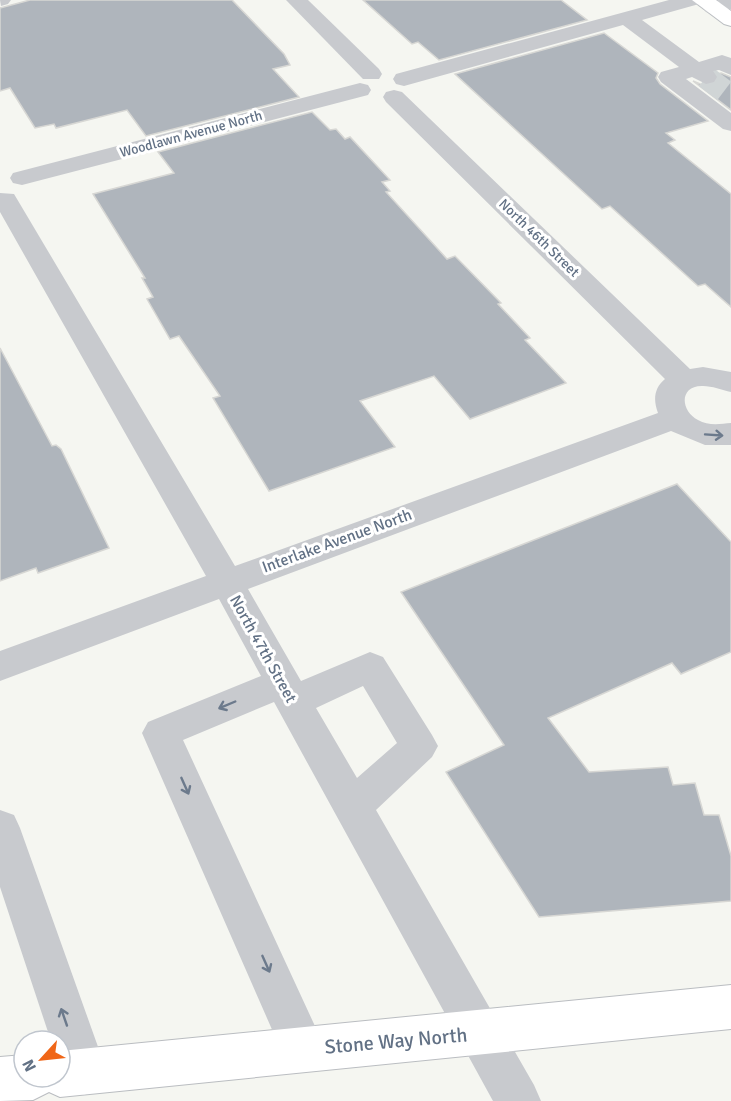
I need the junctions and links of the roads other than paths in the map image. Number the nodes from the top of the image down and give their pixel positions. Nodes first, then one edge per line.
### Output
1 (296, 0) edge
2 (692, 0) edge
3 (715, 4) edge
4 (625, 17) junction
5 (731, 20) edge
6 (731, 38) edge
7 (674, 53) junction
8 (731, 68) tunnel mouth
9 (701, 73) junction
10 (366, 82) junction
11 (399, 88) junction
12 (728, 131) edge
13 (7, 187) edge
14 (684, 380) junction
15 (731, 382) edge
16 (675, 418) junction
17 (731, 434) edge
18 (226, 581) junction
19 (0, 666) edge
20 (286, 692) junction
21 (352, 807) junction
22 (0, 828) edge
23 (731, 1007) edge
24 (59, 1029) edge
25 (480, 1033) junction
26 (304, 1050) junction
27 (72, 1073) edge
28 (518, 1101) edge

1 - 10 street
2 - 4 street
3 - 5 main road
4 - 7 street
4 - 11 street
6 - 7 street
7 - 9 street
8 - 9 street
9 - 12 street
10 - 11 street, Woodlawn Avenue North
10 - 13 street, Woodlawn Avenue North
11 - 14 street, North 46th Street
13 - 18 street, North 47th Street
14 - 15 street
14 - 16 street
16 -> 17 street
16 - 18 street, Interlake Avenue North
18 - 19 street, Interlake Avenue North
18 - 20 street, North 47th Street
20 - 21 street, North 47th Street
20 - 21 street
20 -> 26 street
21 - 25 street, North 47th Street
24 -> 22 street
23 - 25 main road, Stone Way North
25 - 26 main road, Stone Way North
25 - 28 street, North 47th Street
26 - 27 main road, Stone Way North

